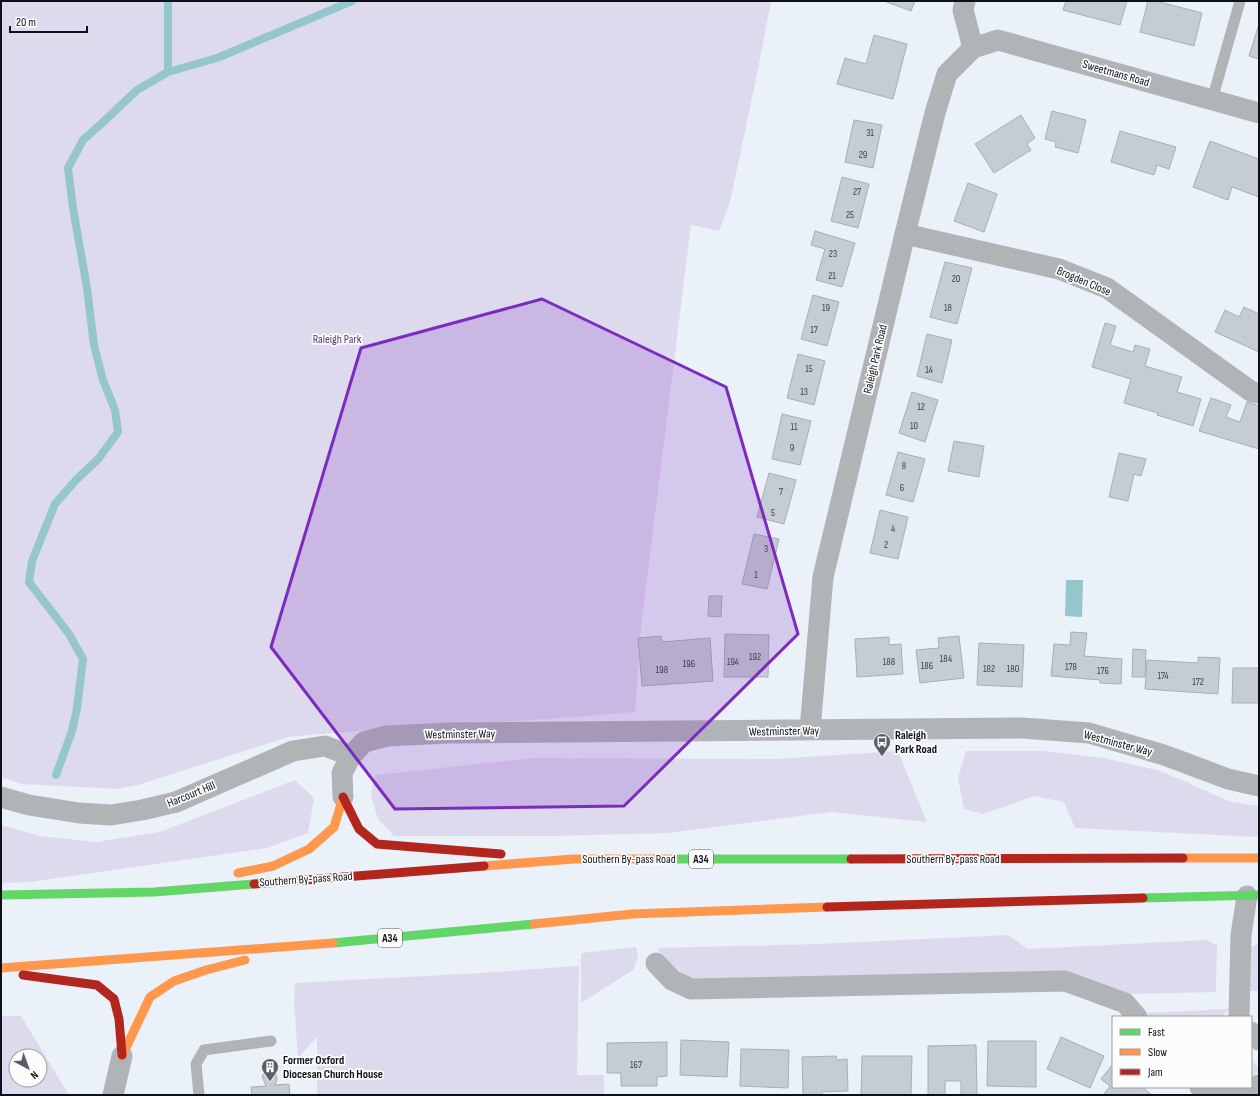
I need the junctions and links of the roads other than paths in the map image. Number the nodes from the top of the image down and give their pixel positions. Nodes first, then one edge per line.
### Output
1 (965, 1) edge
2 (1240, 1) edge
3 (973, 48) junction
4 (1212, 100) junction
5 (1259, 113) edge
6 (905, 234) junction
7 (1259, 393) edge
8 (810, 730) junction
9 (351, 756) junction
10 (1259, 786) edge
11 (1, 797) edge
12 (343, 797) junction
13 (1259, 858) edge
14 (573, 859) junction
15 (154, 892) junction
16 (1, 895) edge
17 (1253, 895) edge
18 (295, 947) junction
19 (656, 963) dead end
20 (1, 968) edge
21 (1, 972) edge
22 (1136, 1016) edge
23 (1239, 1016) edge
24 (271, 1042) dead end
25 (122, 1056) junction
26 (1259, 1085) edge
27 (1204, 1088) edge
28 (1231, 1094) edge
29 (113, 1095) edge
30 (199, 1095) edge

1 - 3 street
2 - 4 lane
3 - 4 street, Sweetmans Road
3 - 6 street, Raleigh Park Road
4 - 5 street, Sweetmans Road
6 - 7 street, Brogden Close
6 - 8 street, Raleigh Park Road
8 - 9 street, Westminster Way
8 - 10 street, Westminster Way
9 - 11 street, Harcourt Hill
9 - 12 street, Westminster Way
12 - 14 highway
12 - 15 highway
13 - 14 highway, Southern By-pass Road / A34
14 - 15 highway, Southern By-pass Road / A34
15 - 16 highway, Southern By-pass Road / A34
17 - 18 highway, A34
17 - 23 street
18 - 20 highway, A34
18 - 25 highway
19 - 22 street
21 - 25 highway
24 - 30 lane
25 - 29 street
26 - 28 street
27 - 28 street

